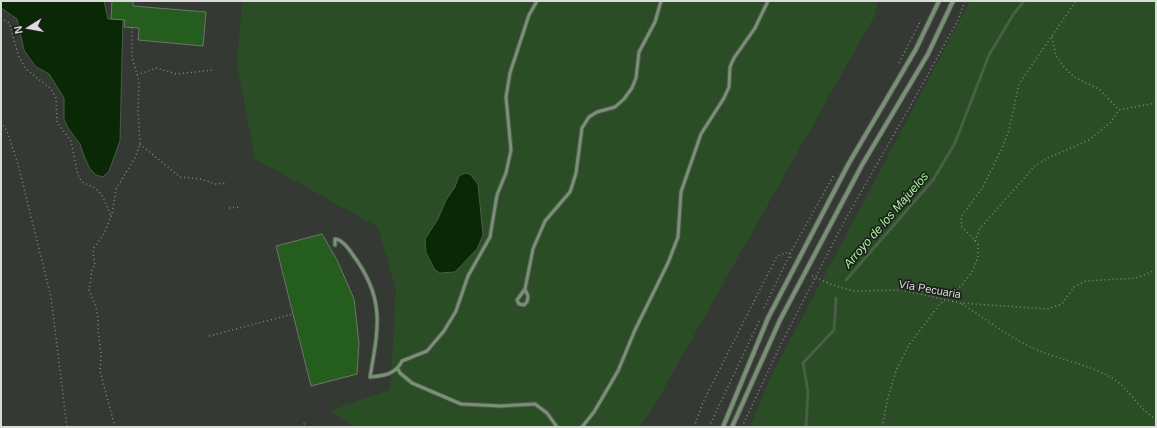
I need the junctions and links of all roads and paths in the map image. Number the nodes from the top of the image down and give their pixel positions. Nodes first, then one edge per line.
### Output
1 (537, 1) edge
2 (661, 1) edge
3 (768, 1) edge
4 (939, 1) edge
5 (953, 1) edge
6 (965, 1) edge
7 (1076, 1) edge
8 (1, 18) edge
9 (132, 27) dead end
10 (1052, 37) junction
11 (213, 70) dead end
12 (137, 75) junction
13 (1156, 103) edge
14 (1119, 110) junction
15 (1, 122) edge
16 (140, 144) junction
17 (226, 183) dead end
18 (240, 207) dead end
19 (229, 208) dead end
20 (111, 216) junction
21 (975, 241) junction
22 (335, 245) dead end
23 (794, 268) junction
24 (1156, 270) edge
25 (805, 273) junction
26 (815, 277) junction
27 (525, 289) junction
28 (947, 300) junction
29 (960, 303) junction
30 (293, 314) dead end
31 (209, 336) dead end
32 (398, 369) junction
33 (1156, 419) edge
34 (306, 422) dead end
35 (67, 427) edge
36 (114, 427) edge
37 (301, 427) edge
38 (557, 427) edge
39 (582, 427) edge
40 (694, 427) edge
41 (723, 427) edge
42 (732, 427) edge
43 (742, 427) edge
44 (882, 427) edge

1 - 32 lane
2 - 27 lane
3 - 39 lane
4 - 23 street
5 - 25 street
6 - 26 path
7 - 10 path
8 - 20 path
9 - 12 path
10 - 14 path
10 - 21 path
11 - 12 path
12 - 16 path
13 - 14 path
14 - 21 path
15 - 35 path
16 - 17 path
16 - 20 path
18 - 19 path
20 - 36 path
21 - 28 path
22 - 32 lane
23 - 40 path
23 - 41 street
24 - 29 path, Vía Pecuaria
25 - 26 path, Vía Pecuaria
25 - 42 street
26 - 28 path, Vía Pecuaria
26 - 43 path
27 - 27 lane
28 - 29 path, Vía Pecuaria
28 - 44 path
29 - 33 path
30 - 31 path
32 - 38 lane
34 - 37 path

